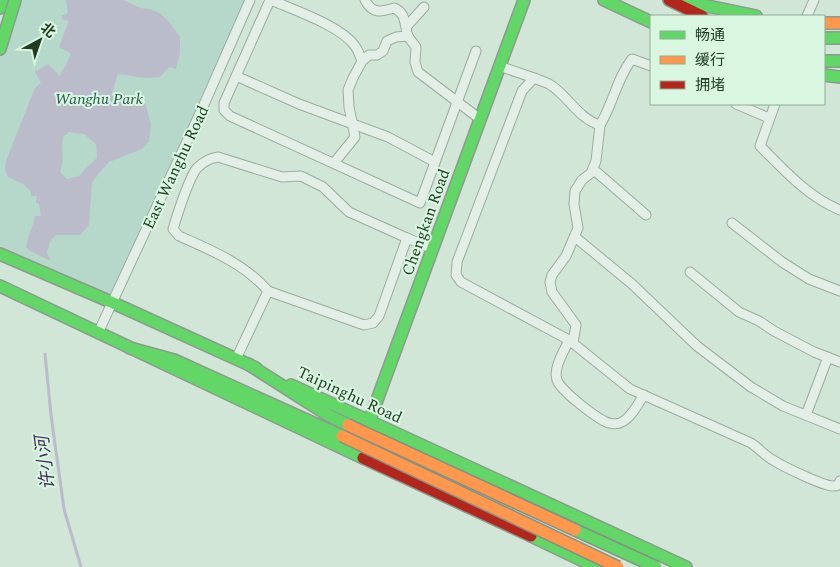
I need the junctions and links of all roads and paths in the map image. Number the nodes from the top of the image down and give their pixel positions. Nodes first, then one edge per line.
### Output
1 (15, 0) edge
2 (250, 0) edge
3 (271, 0) edge
4 (365, 0) edge
5 (524, 0) edge
6 (604, 0) edge
7 (669, 0) edge
8 (678, 0) edge
9 (814, 0) edge
10 (396, 4) edge
11 (424, 8) dead end
12 (700, 15) edge
13 (751, 15) edge
14 (807, 15) edge
15 (650, 22) edge
16 (825, 23) edge
17 (840, 23) edge
18 (407, 31) junction
19 (825, 38) edge
20 (840, 38) edge
21 (0, 49) edge
22 (476, 51) dead end
23 (362, 60) junction
24 (825, 61) edge
25 (840, 61) edge
26 (499, 66) junction
27 (650, 66) edge
28 (825, 75) edge
29 (236, 76) junction
30 (840, 76) edge
31 (534, 78) junction
32 (457, 101) junction
33 (738, 105) edge
34 (774, 105) edge
35 (769, 118) junction
36 (480, 119) junction
37 (354, 125) junction
38 (600, 125) junction
39 (435, 162) junction
40 (334, 163) junction
41 (593, 169) junction
42 (840, 210) edge
43 (646, 215) dead end
44 (732, 222) dead end
45 (575, 237) junction
46 (407, 238) junction
47 (432, 249) junction
48 (0, 254) edge
49 (690, 272) dead end
50 (0, 286) edge
51 (268, 291) junction
52 (840, 291) edge
53 (111, 302) junction
54 (98, 334) junction
55 (571, 342) junction
56 (130, 348) junction
57 (828, 358) junction
58 (236, 359) junction
59 (840, 362) edge
60 (248, 364) junction
61 (644, 395) junction
62 (806, 415) junction
63 (370, 421) junction
64 (840, 429) edge
65 (354, 454) junction
66 (840, 482) edge
67 (596, 567) edge
68 (618, 567) edge
69 (656, 567) edge
70 (686, 567) edge

1 - 21 main road
2 - 53 street, East Wanghu Road
3 - 23 street
3 - 29 street
4 - 10 street
5 - 26 main road, Chengkan Road
6 - 15 main road
7 - 12 main road
8 - 13 main road
9 - 14 street
10 - 18 street
11 - 18 street
16 - 17 main road
18 - 23 street
18 - 32 street
19 - 20 main road
22 - 32 street
23 - 37 street
24 - 25 main road
26 - 31 street
26 - 36 main road, Chengkan Road
27 - 38 street
28 - 30 main road
29 - 37 street
29 - 40 street
31 - 38 street
31 - 55 street
32 - 36 street
32 - 39 street
33 - 35 street
34 - 35 street
35 - 42 street
36 - 47 main road, Chengkan Road
37 - 39 street
37 - 40 street
38 - 41 street
39 - 40 street
41 - 43 street
41 - 45 street
44 - 52 street
45 - 55 street
45 - 62 street
46 - 47 street
46 - 51 street
46 - 51 street
47 - 63 main road, Chengkan Road
48 - 53 main road, Taipinghu Road
49 - 57 street
50 - 54 main road
51 - 58 street
53 - 54 street, East Wanghu Road
53 - 58 main road, Taipinghu Road
54 - 56 main road
55 - 61 street
55 - 61 street
56 - 65 main road
56 - 68 main road, bridge
57 - 59 street
57 - 62 street
58 - 60 main road, Taipinghu Road
60 - 63 main road, Taipinghu Road
60 - 69 main road, bridge
61 - 66 street
62 - 64 street
63 - 65 main road, Chengkan Road
63 - 70 main road, Taipinghu Road
65 - 67 main road

